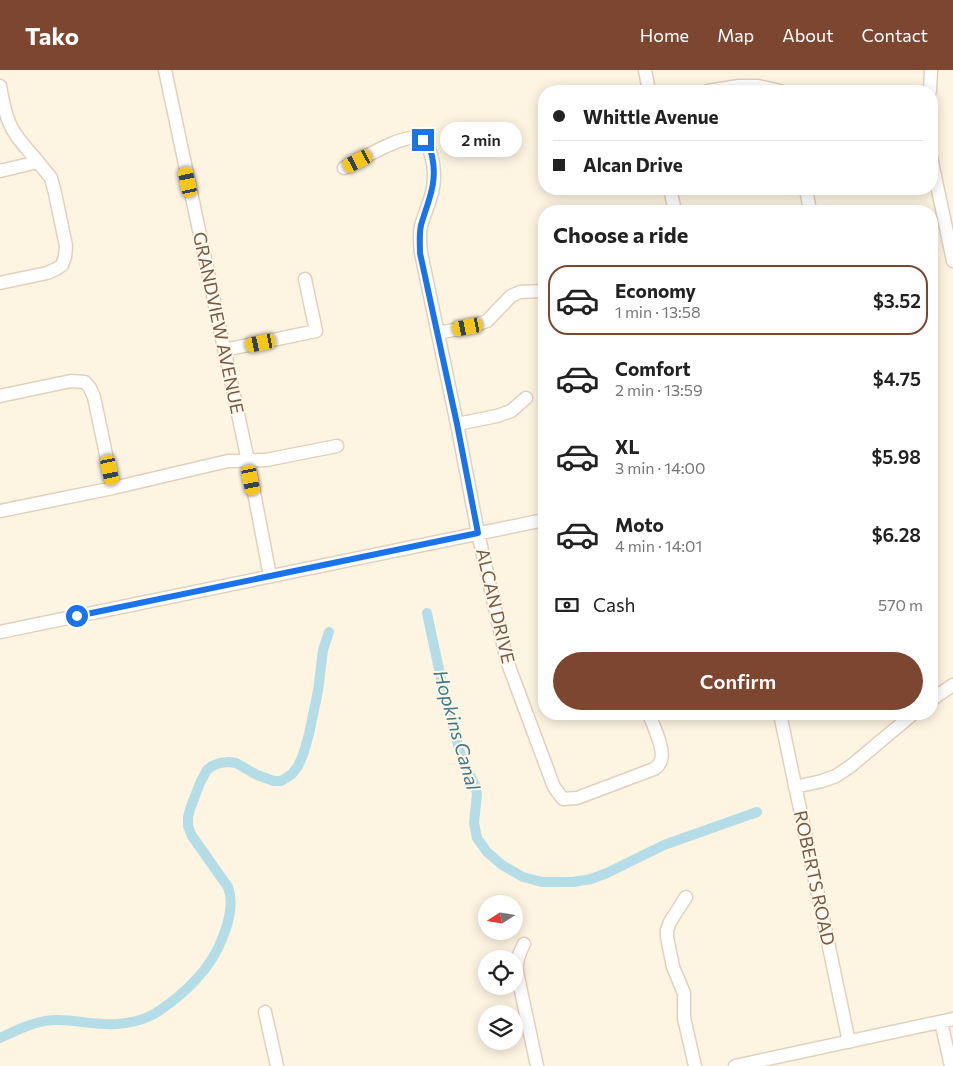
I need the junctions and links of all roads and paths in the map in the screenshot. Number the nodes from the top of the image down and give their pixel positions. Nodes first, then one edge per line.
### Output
1 (165, 70) edge
2 (645, 70) edge
3 (931, 70) edge
4 (649, 85) edge
5 (930, 85) edge
6 (0, 86) edge
7 (38, 162) junction
8 (344, 168) dead end
9 (0, 171) edge
10 (938, 191) edge
11 (953, 261) edge
12 (304, 279) dead end
13 (0, 283) edge
14 (538, 291) edge
15 (438, 333) junction
16 (224, 350) junction
17 (0, 396) edge
18 (526, 398) dead end
19 (457, 424) junction
20 (337, 446) dead end
21 (248, 461) junction
22 (113, 488) junction
23 (0, 511) edge
24 (538, 521) edge
25 (478, 533) junction
26 (270, 576) junction
27 (0, 632) edge
28 (953, 685) edge
29 (938, 695) edge
30 (651, 720) edge
31 (781, 720) edge
32 (906, 720) edge
33 (795, 787) junction
34 (686, 897) dead end
35 (524, 944) dead end
36 (266, 1012) dead end
37 (947, 1020) edge
38 (849, 1042) junction
39 (277, 1066) edge
40 (537, 1066) edge
41 (695, 1066) edge
42 (735, 1066) edge
43 (951, 1066) edge

1 - 16 street, GRANDVIEW AVENUE
2 - 4 street
3 - 5 street
6 - 7 street
7 - 9 street
7 - 13 street
8 - 15 street, ALCAN DRIVE
10 - 11 street
12 - 16 street
14 - 15 street
15 - 19 street, ALCAN DRIVE
16 - 21 street, GRANDVIEW AVENUE
17 - 22 street
18 - 19 street
19 - 25 street, ALCAN DRIVE
20 - 21 street
21 - 22 street
21 - 26 street, GRANDVIEW AVENUE
22 - 23 street
24 - 25 street
25 - 26 street
25 - 30 street, ALCAN DRIVE
26 - 27 street
28 - 29 street
31 - 33 street, ROBERTS ROAD
32 - 33 street
33 - 38 street, ROBERTS ROAD
34 - 41 street
35 - 40 street
36 - 39 street
37 - 38 street
37 - 43 street
38 - 42 street

